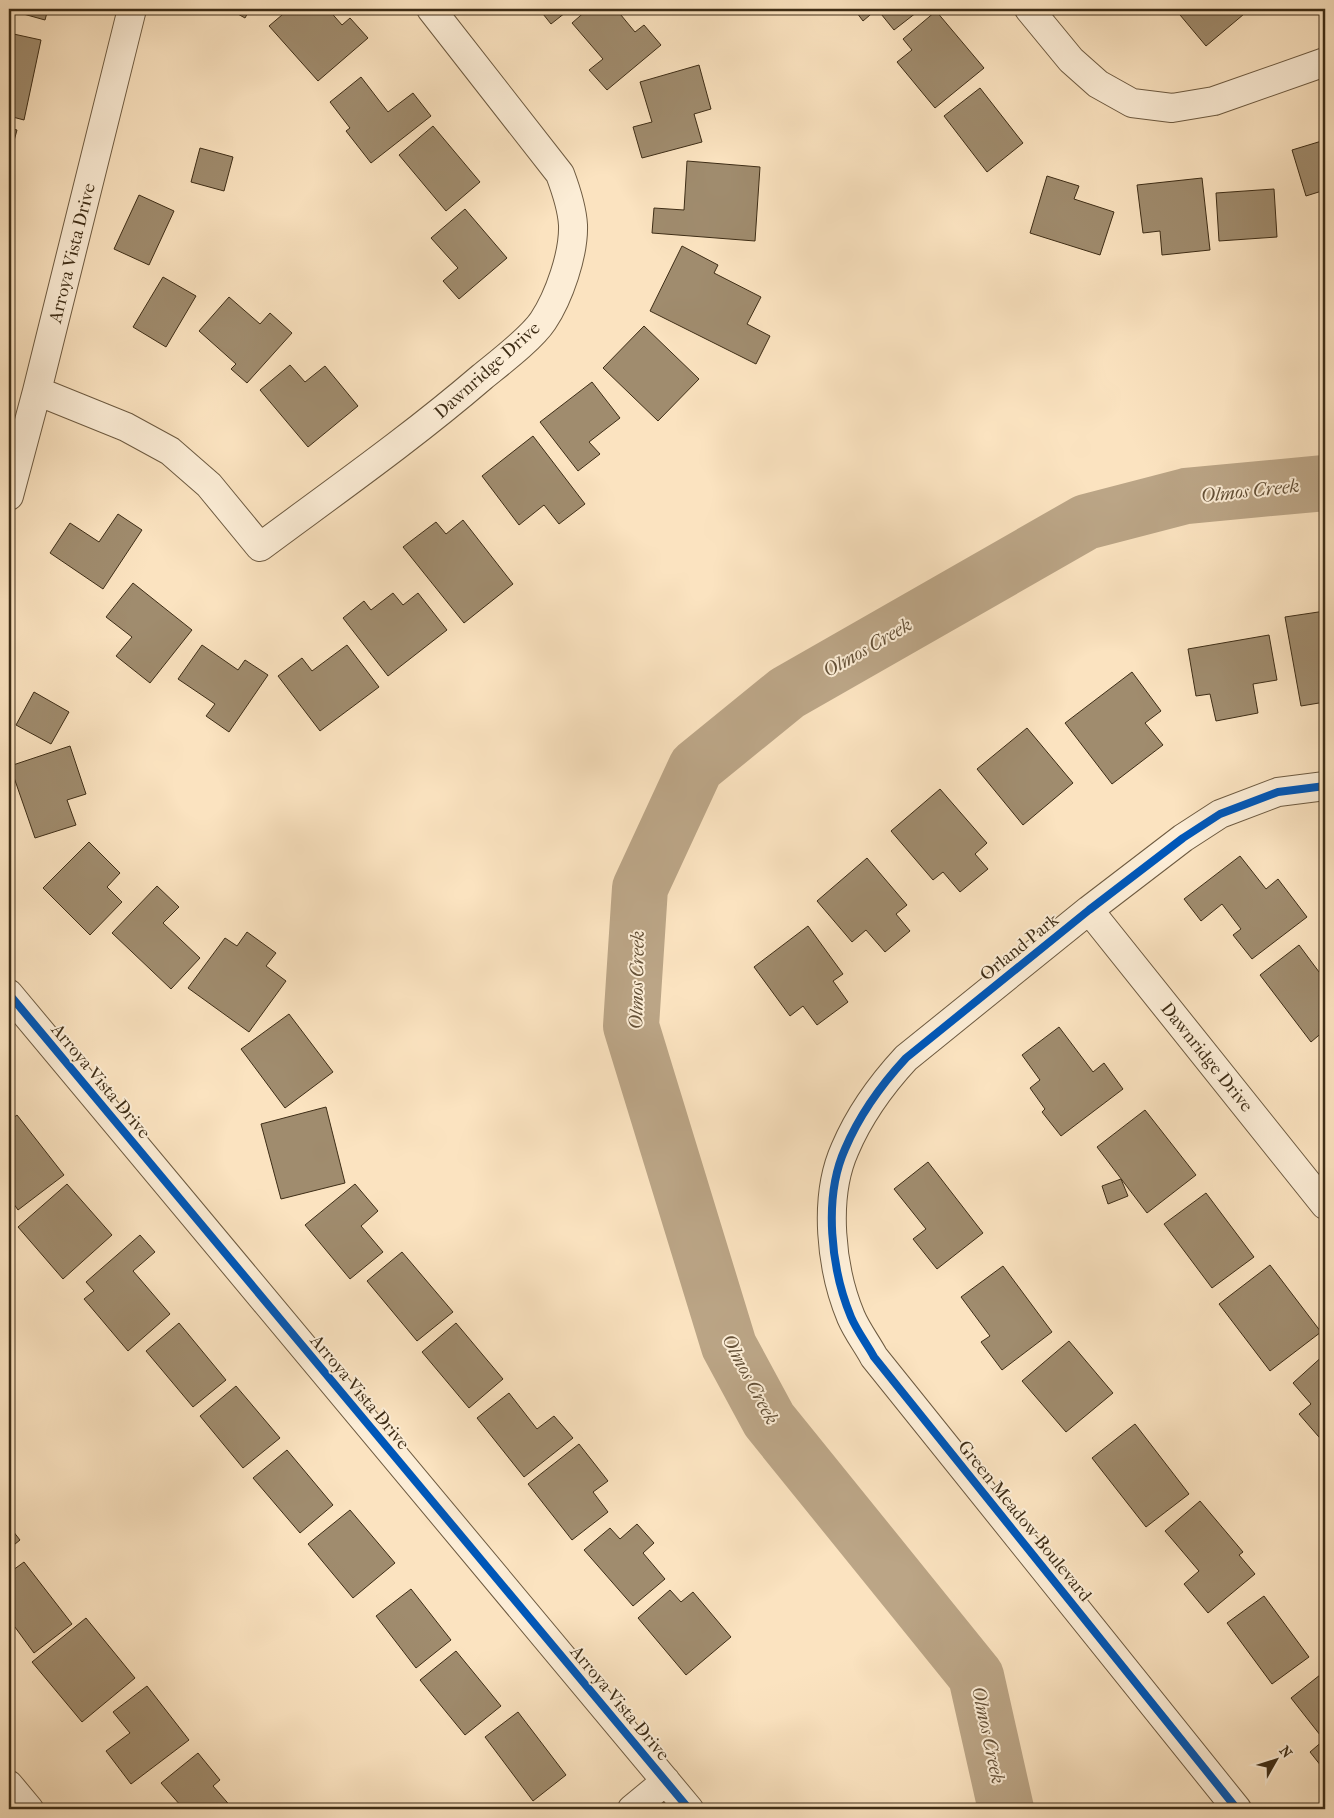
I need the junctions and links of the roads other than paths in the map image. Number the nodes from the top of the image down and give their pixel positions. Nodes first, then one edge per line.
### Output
1 (132, 9) edge
2 (431, 9) edge
3 (1029, 9) edge
4 (1325, 62) edge
5 (37, 391) junction
6 (9, 496) edge
7 (1325, 786) edge
8 (1089, 910) junction
9 (9, 994) edge
10 (1325, 1205) edge
11 (832, 1230) joint
12 (666, 1782) junction
13 (9, 1785) edge
14 (29, 1809) edge
15 (632, 1809) edge
16 (690, 1809) edge
17 (1237, 1809) edge

1 - 5 street, Arroya Vista Drive
2 - 5 street, Dawnridge Drive
3 - 4 street
5 - 6 street, Arroya Vista Drive
7 - 8 street, Orland Park
8 - 10 street, Dawnridge Drive
8 - 11 street, Orland Park
9 - 12 street, Arroya Vista Drive
11 - 17 street, Green Meadow Boulevard
12 - 15 street
12 - 16 street, Arroya Vista Drive
13 - 14 street

